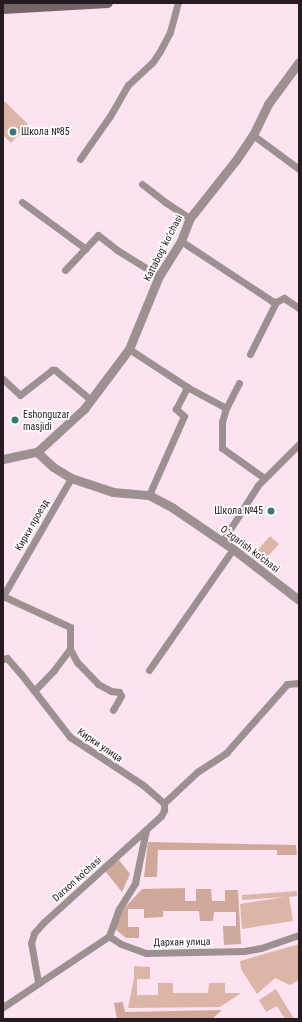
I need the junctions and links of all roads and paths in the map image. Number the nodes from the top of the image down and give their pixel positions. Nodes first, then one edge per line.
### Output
1 (108, 3) edge
2 (178, 3) edge
3 (65, 5) edge
4 (3, 9) edge
5 (299, 62) edge
6 (253, 135) junction
7 (80, 159) dead end
8 (299, 169) edge
9 (142, 184) dead end
10 (22, 202) dead end
11 (190, 218) junction
12 (181, 241) junction
13 (86, 249) junction
14 (65, 270) dead end
15 (159, 276) junction
16 (276, 302) junction
17 (299, 308) edge
18 (129, 349) junction
19 (250, 354) dead end
20 (3, 379) edge
21 (239, 383) dead end
22 (187, 387) junction
23 (90, 400) junction
24 (226, 408) junction
25 (299, 444) edge
26 (37, 452) junction
27 (3, 458) edge
28 (71, 478) junction
29 (264, 478) junction
30 (149, 495) junction
31 (222, 542) junction
32 (234, 549) junction
33 (299, 600) edge
34 (70, 649) junction
35 (3, 659) edge
36 (149, 670) dead end
37 (299, 683) edge
38 (34, 691) junction
39 (113, 710) dead end
40 (164, 803) junction
41 (146, 830) junction
42 (299, 935) edge
43 (109, 936) junction
44 (38, 982) junction
45 (3, 1007) edge

1 - 3 main road
2 - 7 street
3 - 4 main road
5 - 6 street, Kattabogʻ koʻchasi
6 - 8 street
6 - 11 street, Kattabogʻ koʻchasi
9 - 11 street
10 - 13 street
11 - 12 street, Kattabogʻ koʻchasi
12 - 15 street, Kattabogʻ koʻchasi
12 - 16 street
13 - 14 street
13 - 15 street
15 - 18 street, Kattabogʻ koʻchasi
16 - 17 street
16 - 19 street
18 - 22 street
18 - 23 street, Kattabogʻ koʻchasi
20 - 23 street
21 - 24 street
22 - 24 street
22 - 30 street
23 - 26 street, Kattabogʻ koʻchasi
24 - 29 street
25 - 29 street
26 - 27 street
26 - 28 street, O‘zgarish ko‘chasi
28 - 30 street, O‘zgarish ko‘chasi
28 - 34 street, Кирки проезд
29 - 31 street
30 - 31 street, O‘zgarish ko‘chasi
31 - 32 street, O‘zgarish ko‘chasi
32 - 33 street, O‘zgarish ko‘chasi
32 - 36 street
34 - 38 street
34 - 39 street
35 - 38 street, Кирки улица
37 - 40 street
38 - 40 street, Кирки улица
40 - 41 street, Darxon ko'chasi
41 - 43 street
41 - 44 street, Darxon ko'chasi
42 - 43 street, Дархан улица
43 - 44 street
44 - 45 street

